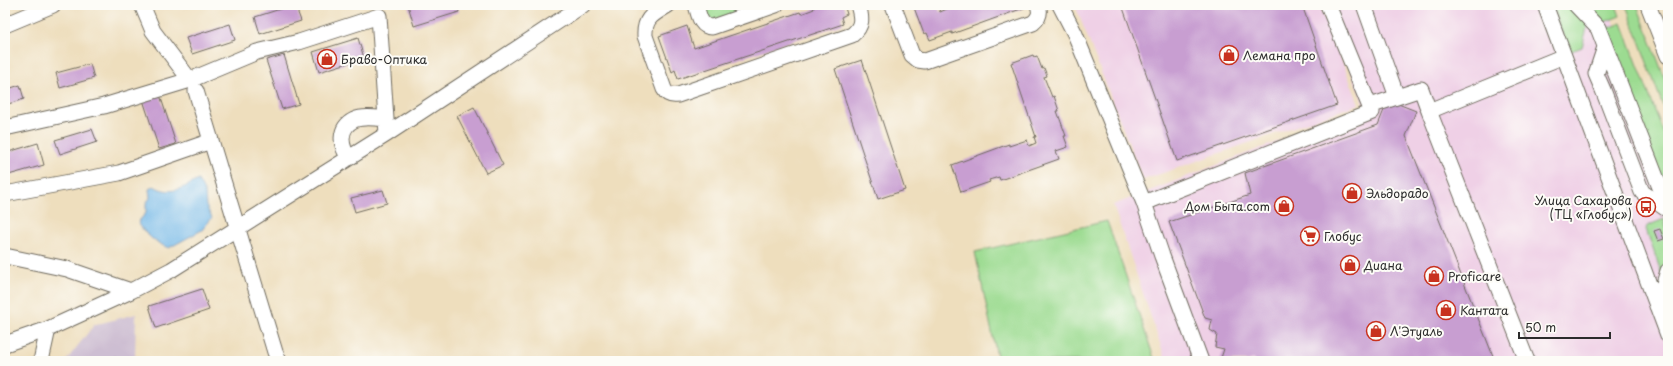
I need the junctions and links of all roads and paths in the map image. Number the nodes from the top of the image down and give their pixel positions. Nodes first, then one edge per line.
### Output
1 (53, 5) edge
2 (142, 5) edge
3 (583, 5) edge
4 (668, 5) edge
5 (696, 5) edge
6 (776, 5) edge
7 (858, 5) edge
8 (893, 5) edge
9 (1038, 5) edge
10 (1060, 5) edge
11 (1328, 5) edge
12 (1364, 5) edge
13 (1545, 5) edge
14 (1576, 5) edge
15 (1648, 5) edge
16 (380, 10) edge
17 (5, 25) edge
18 (1564, 56) junction
19 (1668, 56) edge
20 (193, 85) junction
21 (1397, 97) junction
22 (1370, 106) junction
23 (1429, 111) junction
24 (386, 127) junction
25 (5, 128) edge
26 (211, 142) junction
27 (349, 158) junction
28 (5, 194) edge
29 (1144, 203) junction
30 (1668, 209) edge
31 (237, 229) junction
32 (5, 256) edge
33 (1668, 271) edge
34 (131, 291) junction
35 (1657, 306) junction
36 (48, 329) junction
37 (1668, 335) edge
38 (5, 344) edge
39 (41, 361) edge
40 (279, 361) edge
41 (1201, 361) edge
42 (1527, 361) edge

1 - 17 street
2 - 20 street
3 - 24 street
4 - 7 street
5 - 6 street
8 - 9 street
10 - 29 street
11 - 22 street
12 - 21 street
13 - 18 street
14 - 30 street
15 - 19 street
16 - 20 street
16 - 24 street
18 - 23 street
18 - 35 street
20 - 25 street
20 - 26 street
21 - 22 street
21 - 23 street
22 - 29 street
23 - 42 street
24 - 27 street
24 - 27 street
26 - 28 street
26 - 31 street
27 - 31 street
29 - 41 street
31 - 34 street
31 - 40 street
32 - 34 street
33 - 35 street
34 - 36 street
35 - 37 street
36 - 38 street
36 - 39 street

